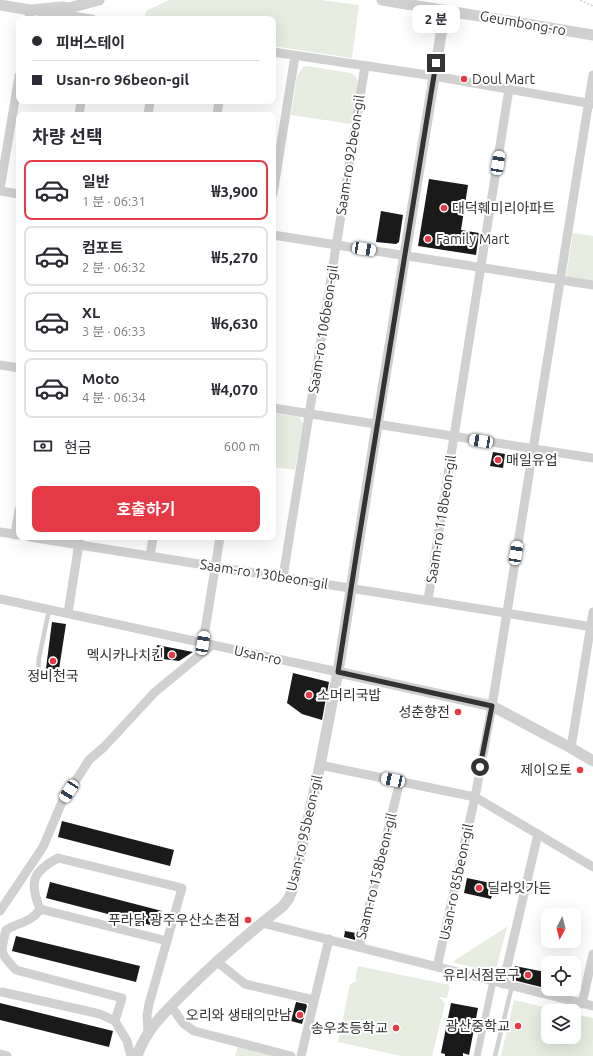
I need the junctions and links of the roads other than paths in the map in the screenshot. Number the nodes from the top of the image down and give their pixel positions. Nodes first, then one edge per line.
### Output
1 (99, 0) edge
2 (382, 0) edge
3 (62, 4) edge
4 (0, 5) edge
5 (445, 10) junction
6 (29, 14) edge
7 (54, 16) edge
8 (593, 35) edge
9 (276, 53) edge
10 (294, 56) junction
11 (365, 66) junction
12 (593, 75) edge
13 (434, 76) junction
14 (509, 89) junction
15 (16, 94) edge
16 (591, 104) edge
17 (276, 174) edge
18 (0, 190) edge
19 (16, 193) edge
20 (276, 234) edge
21 (336, 244) junction
22 (404, 255) junction
23 (481, 268) junction
24 (561, 280) junction
25 (593, 285) edge
26 (0, 365) edge
27 (16, 368) edge
28 (276, 408) edge
29 (309, 414) junction
30 (377, 425) junction
31 (454, 437) junction
32 (533, 449) junction
33 (593, 458) edge
34 (0, 532) edge
35 (16, 535) edge
36 (67, 540) edge
37 (153, 540) edge
38 (219, 540) edge
39 (79, 541) edge
40 (150, 556) junction
41 (215, 566) junction
42 (283, 577) junction
43 (351, 588) junction
44 (0, 599) edge
45 (428, 600) junction
46 (49, 610) junction
47 (593, 612) edge
48 (68, 613) junction
49 (507, 613) junction
50 (592, 626) edge
51 (208, 644) junction
52 (338, 672) junction
53 (38, 676) dead end
54 (492, 706) junction
55 (571, 748) junction
56 (593, 761) edge
57 (320, 765) junction
58 (400, 781) junction
59 (475, 797) junction
60 (538, 834) junction
61 (593, 867) edge
62 (40, 909) junction
63 (0, 911) edge
64 (262, 924) junction
65 (329, 940) junction
66 (167, 941) junction
67 (359, 947) junction
68 (593, 954) edge
69 (216, 961) junction
70 (437, 967) junction
71 (493, 981) junction
72 (507, 985) junction
73 (2, 992) dead end
74 (314, 1000) junction
75 (582, 1004) junction
76 (171, 1006) junction
77 (593, 1006) edge
78 (115, 1021) junction
79 (148, 1033) junction
80 (0, 1054) edge
81 (8, 1056) edge
82 (131, 1056) edge
83 (137, 1056) edge
84 (291, 1056) edge
85 (302, 1056) edge
86 (476, 1056) edge
87 (495, 1056) edge

1 - 3 street
2 - 5 street, Geumbong-ro
3 - 6 street
4 - 6 street
5 - 8 street, Geumbong-ro
5 - 13 street, Usan-ro 95beon-gil
6 - 7 street
9 - 10 street
10 - 11 street
10 - 17 street
11 - 13 street
11 - 21 street, Saam-ro 92beon-gil
12 - 16 street
13 - 14 street
13 - 22 street, Usan-ro 95beon-gil
14 - 16 street
14 - 23 street
15 - 18 street
16 - 24 street
18 - 19 street
20 - 21 street, Saam-ro 106beon-gil
21 - 22 street, Saam-ro 106beon-gil
21 - 29 street, Saam-ro 106beon-gil
22 - 23 street, Saam-ro 106beon-gil
22 - 30 street, Usan-ro 95beon-gil
23 - 24 street, Saam-ro 106beon-gil
23 - 31 street
24 - 25 street, Saam-ro 106beon-gil
24 - 32 street
26 - 27 street
28 - 29 street, Saam-ro 118beon-gil
29 - 30 street, Saam-ro 118beon-gil
29 - 42 street
30 - 31 street, Saam-ro 118beon-gil
30 - 43 street, Usan-ro 95beon-gil
31 - 32 street, Saam-ro 118beon-gil
31 - 45 street, Saam-ro 118beon-gil
32 - 33 street, Saam-ro 118beon-gil
32 - 49 street
34 - 35 street
36 - 39 street, Saam-ro 130beon-gil
37 - 40 street
38 - 41 street
39 - 40 street, Saam-ro 130beon-gil
39 - 48 street
40 - 41 street, Saam-ro 130beon-gil
41 - 42 street, Saam-ro 130beon-gil
41 - 51 street
42 - 43 street, Saam-ro 130beon-gil
43 - 45 street, Saam-ro 130beon-gil
43 - 52 street, Usan-ro 95beon-gil
44 - 46 street, Usan-ro
45 - 49 street, Saam-ro 130beon-gil
46 - 48 street, Usan-ro
46 - 53 lane
47 - 50 street
48 - 51 street, Usan-ro
49 - 50 street, Saam-ro 130beon-gil
49 - 54 street
50 - 55 street
51 - 52 street, Usan-ro
51 - 63 street
52 - 54 street, Usan-ro
52 - 57 street, Usan-ro 95beon-gil
54 - 55 street, Usan-ro
54 - 59 street, Usan-ro 85beon-gil
55 - 56 street, Usan-ro
57 - 58 street
57 - 64 street, Usan-ro 95beon-gil
58 - 59 street
58 - 67 street, Saam-ro 158beon-gil
59 - 60 street
59 - 70 street, Usan-ro 85beon-gil
60 - 61 street
60 - 72 street
62 - 66 street
62 - 66 street
62 - 78 street
64 - 65 street, Saam-ro 158beon-gil
64 - 69 street, Usan-ro 95beon-gil
65 - 67 street, Saam-ro 158beon-gil
65 - 74 street
66 - 79 street
67 - 70 street, Saam-ro 158beon-gil
68 - 75 street
69 - 74 street
69 - 76 street, Usan-ro 95beon-gil
70 - 71 street, Saam-ro 158beon-gil
71 - 72 street, Saam-ro 158beon-gil
71 - 86 street
72 - 75 street, Saam-ro 158beon-gil
72 - 87 lane
73 - 78 street
74 - 85 street
75 - 77 street, Saam-ro 158beon-gil
76 - 79 street, Usan-ro 95beon-gil
76 - 84 street
78 - 82 street
79 - 83 street, Usan-ro 95beon-gil
80 - 81 street

